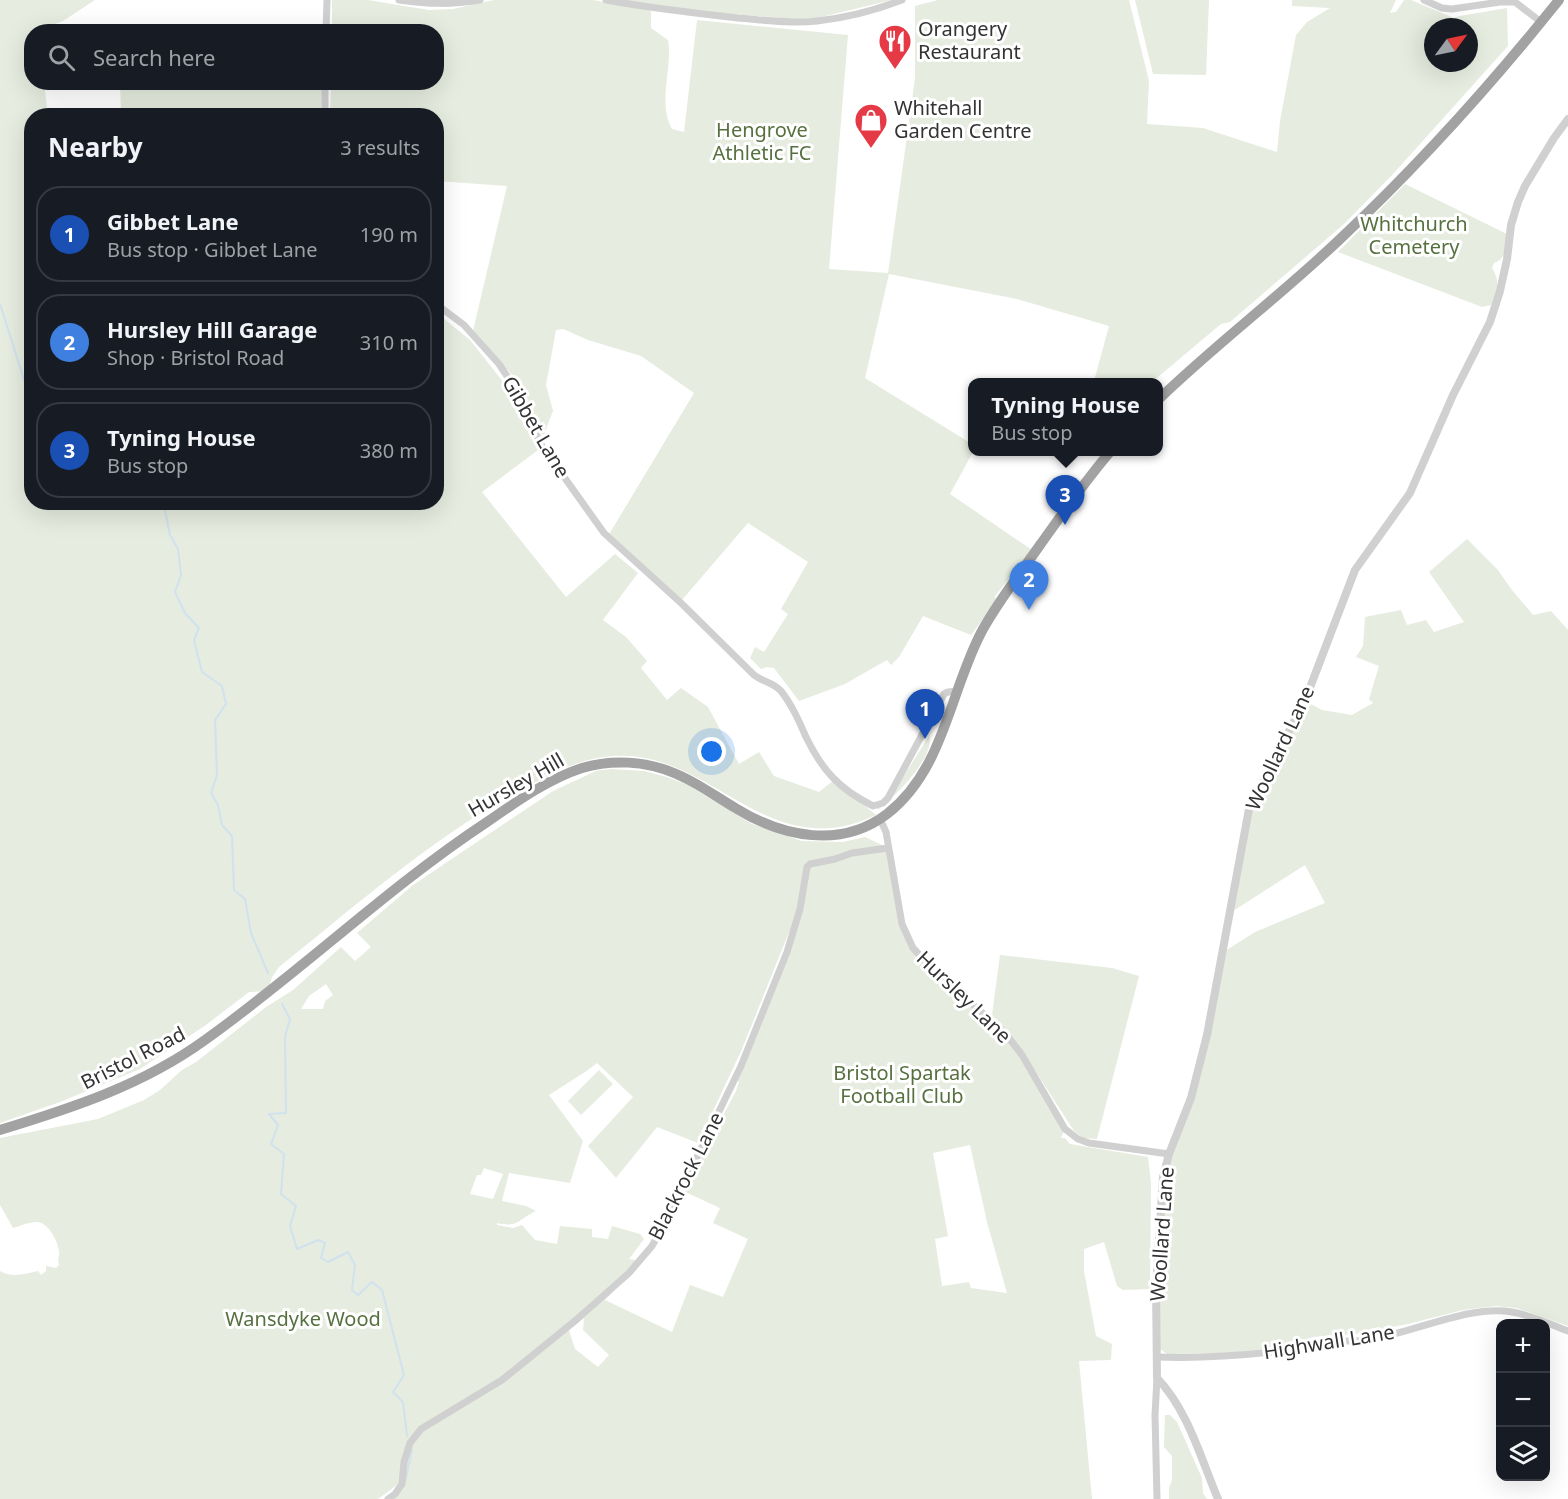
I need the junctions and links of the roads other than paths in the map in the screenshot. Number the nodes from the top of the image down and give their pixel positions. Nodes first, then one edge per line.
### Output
1 (327, 0) edge
2 (399, 0) edge
3 (480, 0) edge
4 (606, 0) edge
5 (902, 0) edge
6 (1424, 0) edge
7 (1559, 0) edge
8 (1542, 22) junction
9 (326, 24) edge
10 (325, 90) edge
11 (325, 108) edge
12 (1568, 119) edge
13 (444, 310) edge
14 (1163, 395) edge
15 (1107, 456) edge
16 (957, 691) junction
17 (880, 819) junction
18 (888, 848) junction
19 (268, 991) joint
20 (0, 1130) edge
21 (1168, 1154) junction
22 (1568, 1331) edge
23 (1157, 1357) junction
24 (1157, 1378) junction
25 (388, 1499) edge
26 (1157, 1499) edge
27 (1218, 1499) edge

1 - 9 street
2 - 3 street
4 - 5 street
6 - 8 street
7 - 8 highway
8 - 14 highway
10 - 11 street
12 - 21 street, Woollard Lane
13 - 16 street, Gibbet Lane
15 - 16 highway
16 - 17 highway, Hursley Hill
17 - 18 street, Hursley Lane
17 - 19 highway, Hursley Hill
18 - 21 street, Hursley Lane
18 - 25 street, Blackrock Lane
19 - 20 highway, Bristol Road
21 - 23 street, Woollard Lane
22 - 23 street, Highwall Lane
23 - 24 street, Woollard Lane
24 - 26 street, Woollard Lane
24 - 27 street

